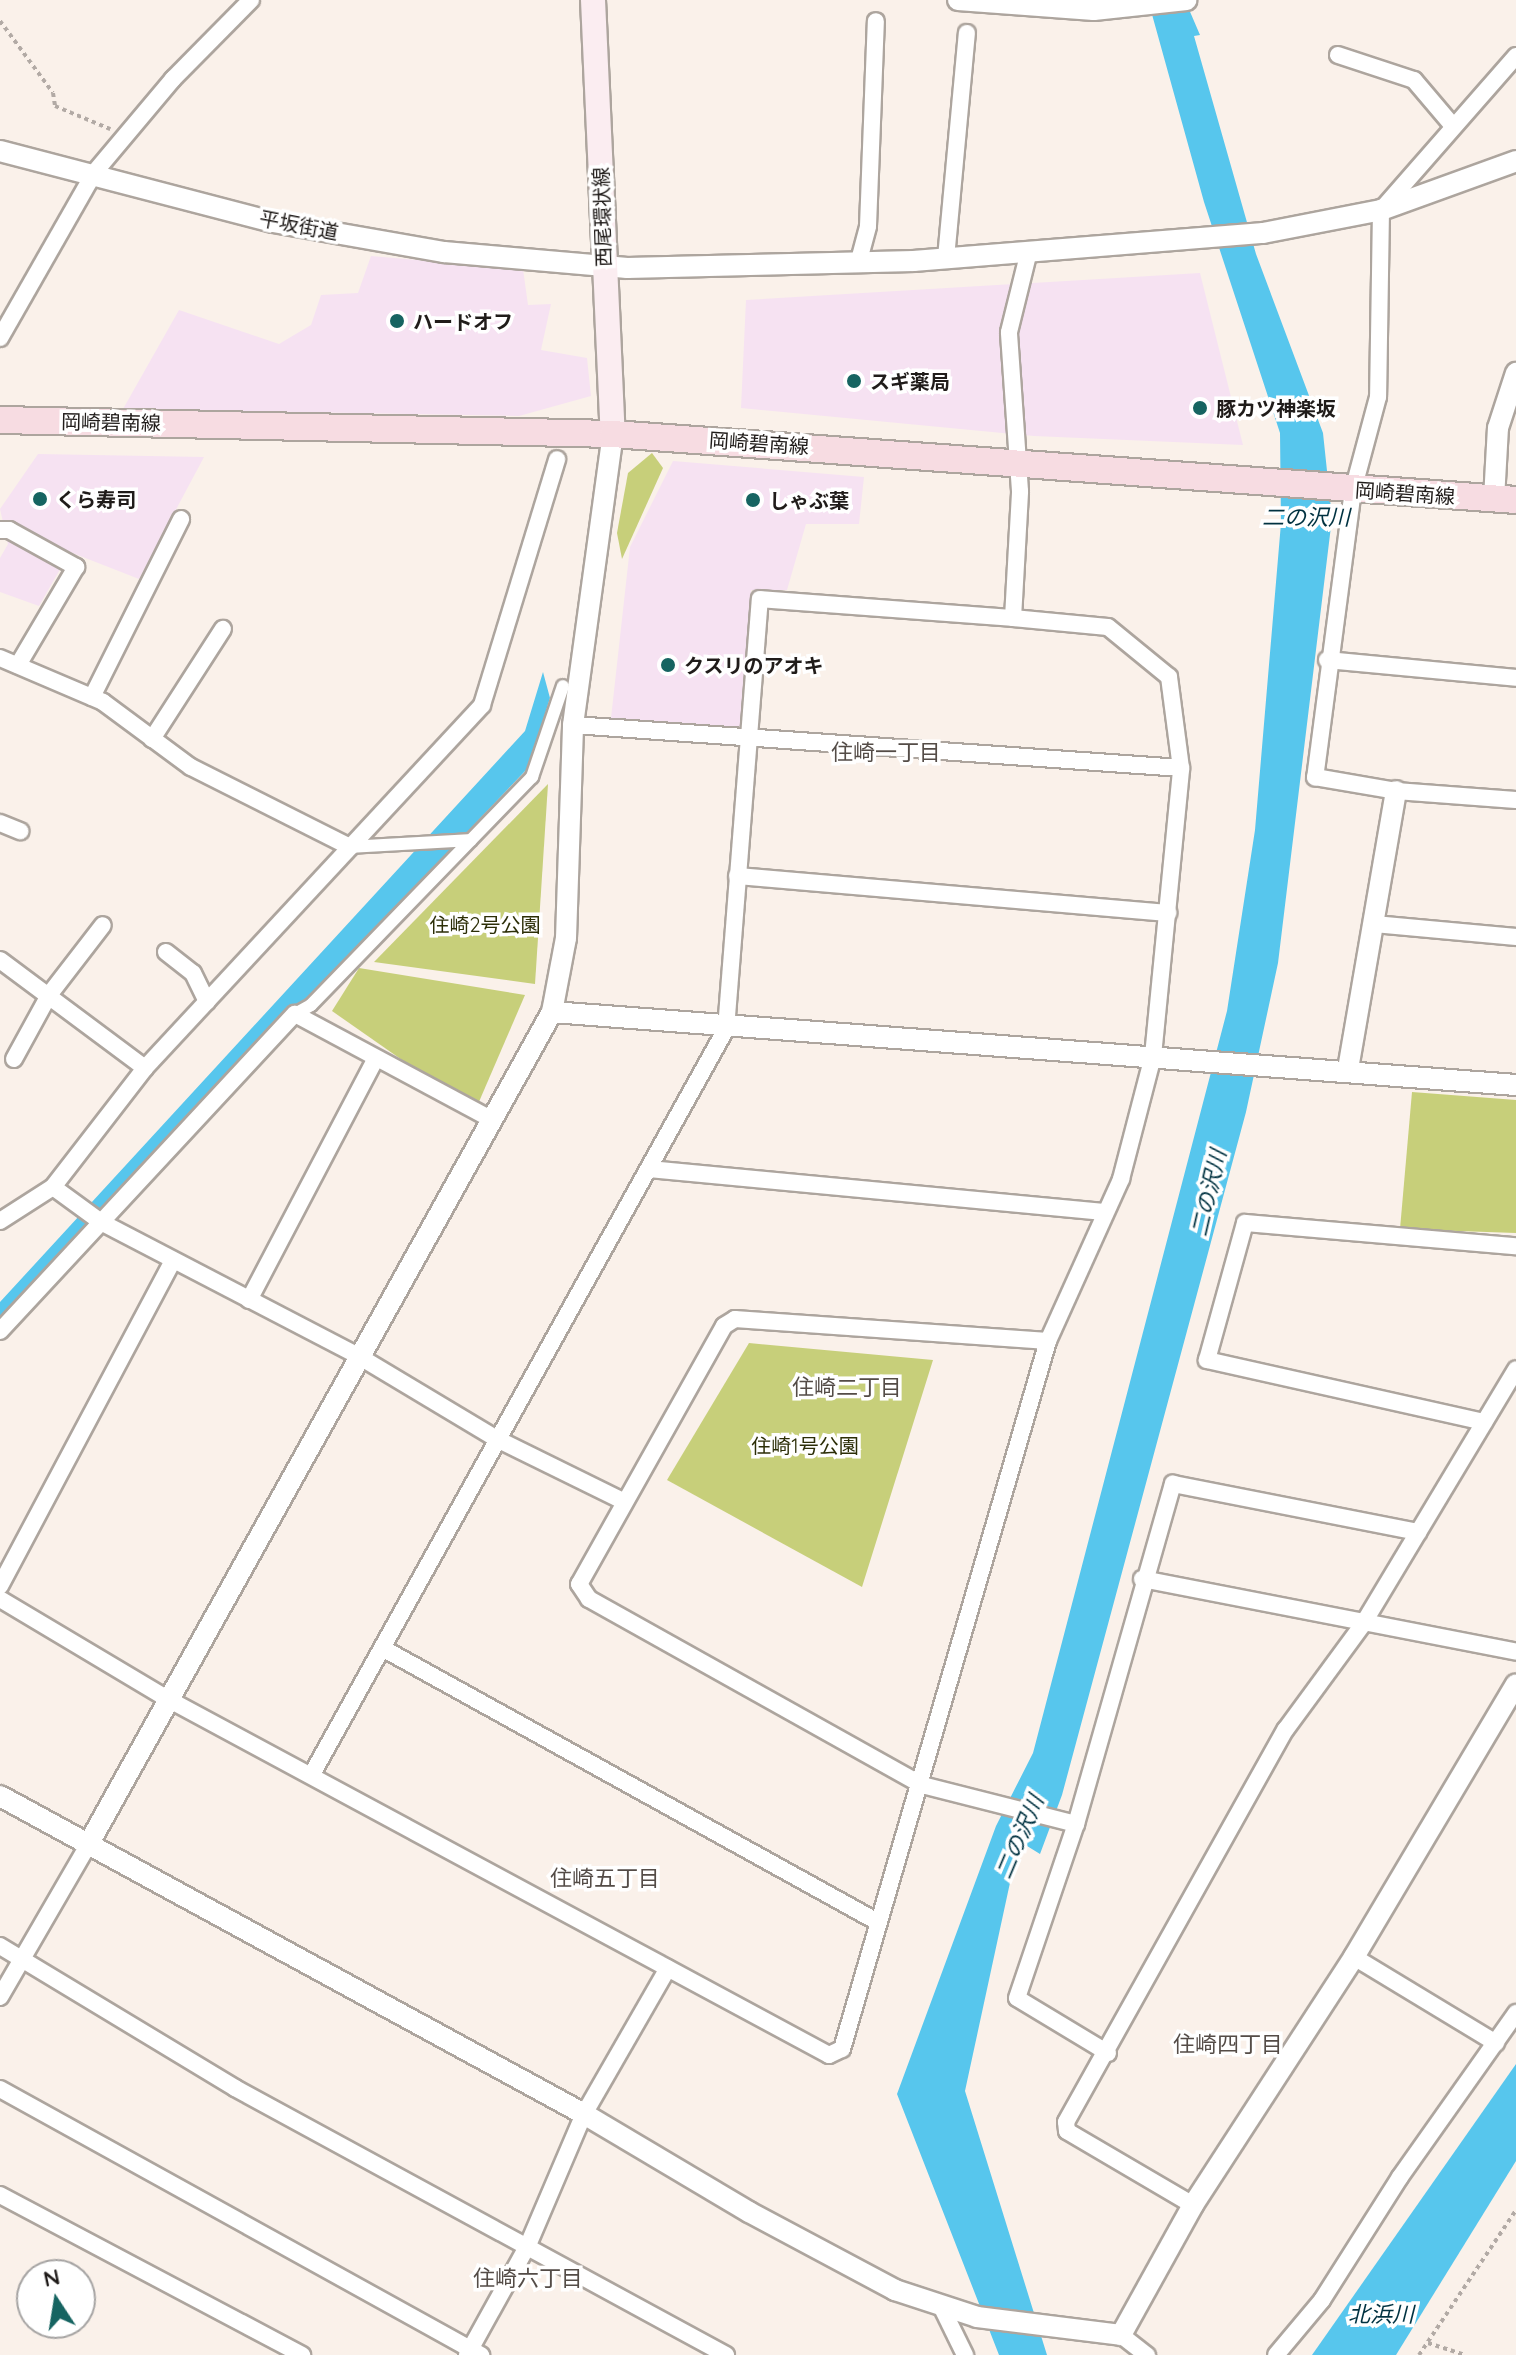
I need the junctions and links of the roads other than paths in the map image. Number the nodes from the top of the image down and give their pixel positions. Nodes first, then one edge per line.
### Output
1 (251, 0) edge
2 (593, 0) edge
3 (958, 0) edge
4 (1186, 0) edge
5 (876, 21) dead end
6 (967, 33) dead end
7 (1338, 55) dead end
8 (1516, 56) edge
9 (1453, 126) junction
10 (0, 151) edge
11 (1516, 161) edge
12 (1516, 170) edge
13 (94, 173) junction
14 (1486, 173) junction
15 (1381, 210) junction
16 (1029, 251) junction
17 (946, 258) junction
18 (858, 264) junction
19 (605, 266) junction
20 (0, 338) edge
21 (1516, 373) edge
22 (0, 420) edge
23 (613, 434) junction
24 (557, 459) dead end
25 (1017, 460) junction
26 (1353, 490) junction
27 (1505, 500) edge
28 (181, 519) dead end
29 (0, 530) edge
30 (1013, 618) junction
31 (223, 629) dead end
32 (0, 658) edge
33 (1327, 660) junction
34 (18, 665) junction
35 (1516, 678) edge
36 (563, 686) dead end
37 (92, 697) junction
38 (573, 725) junction
39 (749, 738) junction
40 (152, 739) junction
41 (1181, 768) junction
42 (1396, 791) junction
43 (1516, 800) edge
44 (0, 823) edge
45 (20, 831) dead end
46 (471, 840) junction
47 (350, 847) junction
48 (737, 876) junction
49 (1168, 913) junction
50 (1374, 924) junction
51 (103, 925) dead end
52 (1516, 937) edge
53 (166, 952) dead end
54 (0, 960) edge
55 (49, 995) junction
56 (207, 1002) junction
57 (552, 1012) junction
58 (295, 1014) junction
59 (726, 1029) junction
60 (1153, 1056) junction
61 (376, 1058) junction
62 (14, 1059) dead end
63 (145, 1068) junction
64 (1348, 1069) junction
65 (1516, 1085) edge
66 (489, 1118) junction
67 (649, 1169) junction
68 (53, 1187) junction
69 (1104, 1212) junction
70 (0, 1221) edge
71 (101, 1222) junction
72 (1516, 1246) edge
73 (173, 1261) junction
74 (249, 1300) junction
75 (0, 1331) edge
76 (1048, 1341) junction
77 (360, 1357) junction
78 (1516, 1369) edge
79 (1484, 1422) junction
80 (497, 1439) junction
81 (623, 1501) junction
82 (1418, 1532) junction
83 (1142, 1579) junction
84 (0, 1586) edge
85 (0, 1599) edge
86 (1363, 1624) junction
87 (384, 1649) junction
88 (1516, 1652) edge
89 (1516, 1684) edge
90 (166, 1698) junction
91 (312, 1774) junction
92 (922, 1785) junction
93 (0, 1796) edge
94 (1076, 1824) junction
95 (88, 1845) junction
96 (876, 1921) junction
97 (0, 1946) edge
98 (1354, 1957) junction
99 (21, 1958) junction
100 (668, 1968) junction
101 (0, 1997) edge
102 (1516, 2013) edge
103 (1496, 2043) junction
104 (1108, 2053) junction
105 (0, 2089) edge
106 (584, 2114) junction
107 (0, 2195) edge
108 (1193, 2205) junction
109 (528, 2245) junction
110 (941, 2306) junction
111 (1121, 2335) junction
112 (472, 2353) edge
113 (302, 2355) edge
114 (726, 2355) edge
115 (965, 2355) edge
116 (1147, 2355) edge
117 (1276, 2355) edge

1 - 13 street
2 - 19 main road, 西尾環状線
3 - 4 street
5 - 18 street
6 - 17 street
7 - 9 street
8 - 9 street
9 - 15 street
10 - 13 street, 平坂街道
11 - 14 street
12 - 14 street
13 - 19 street, 平坂街道
13 - 20 street
14 - 15 street, 平坂街道
15 - 16 street, 平坂街道
15 - 26 street
16 - 17 street, 平坂街道
16 - 25 street
17 - 18 street, 平坂街道
18 - 19 street, 平坂街道
19 - 23 main road, 西尾環状線
21 - 27 street
22 - 23 main road, 岡崎碧南線
23 - 25 main road, 岡崎碧南線
23 - 38 street
24 - 47 street
25 - 26 main road, 岡崎碧南線
25 - 30 street
26 - 27 main road, 岡崎碧南線
26 - 33 street
28 - 37 street
29 - 34 street
30 - 39 street
30 - 41 street
31 - 40 street
32 - 34 street
33 - 35 street
33 - 42 street
34 - 37 street
36 - 46 street
37 - 40 street
38 - 39 street
38 - 57 street
39 - 41 street
39 - 48 street
40 - 47 street
41 - 49 street
42 - 43 street
42 - 50 street
44 - 45 street
46 - 47 street
46 - 58 street
47 - 56 street
48 - 49 street
48 - 59 street
49 - 60 street
50 - 52 street
50 - 64 street
51 - 55 street
53 - 56 street
54 - 55 street
55 - 62 street
55 - 63 street
56 - 63 street
57 - 59 street
57 - 66 street
58 - 61 street
58 - 71 street
59 - 60 street
59 - 67 street
60 - 64 street
60 - 69 street
61 - 66 street
61 - 74 street
63 - 68 street
64 - 65 street
66 - 77 street
67 - 69 street
67 - 80 street
68 - 70 street
68 - 71 street
69 - 76 street
71 - 73 street
71 - 75 street
72 - 79 street
73 - 74 street
73 - 84 street
74 - 77 street
76 - 81 street
76 - 92 street
77 - 80 street
77 - 90 street
78 - 79 street
79 - 82 street
80 - 81 street
80 - 87 street
81 - 92 street
82 - 83 street
82 - 86 street
83 - 86 street
83 - 94 street
85 - 90 street
86 - 88 street
86 - 104 street
87 - 91 street
87 - 96 street
89 - 98 street
90 - 91 street
90 - 95 street
91 - 100 street
92 - 94 street
92 - 96 street
93 - 95 street
94 - 104 street
95 - 99 street
95 - 106 street
96 - 100 street
97 - 99 street
98 - 103 street
98 - 108 street
99 - 101 street
99 - 109 street
100 - 106 street
102 - 103 street
103 - 117 street
104 - 108 street
105 - 112 street
106 - 109 street
106 - 110 street
107 - 113 street
108 - 111 street
109 - 112 street
109 - 114 street
110 - 111 street
110 - 115 street
111 - 116 street

